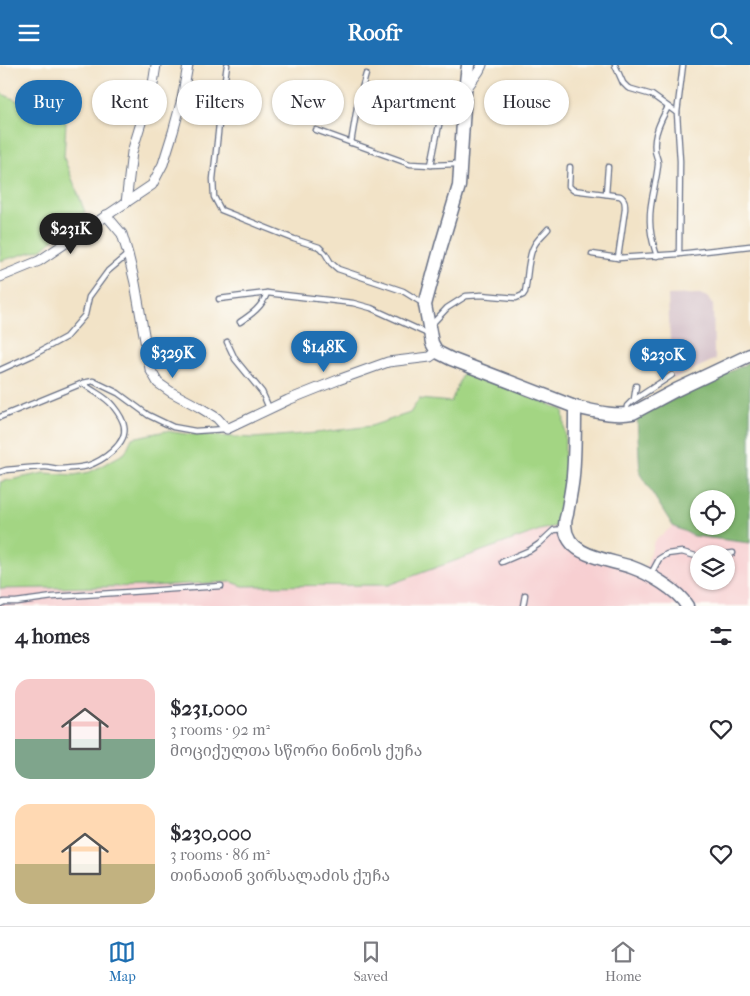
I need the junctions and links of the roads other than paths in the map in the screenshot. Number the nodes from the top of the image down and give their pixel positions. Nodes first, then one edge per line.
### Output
1 (156, 65) edge
2 (188, 65) edge
3 (227, 65) edge
4 (468, 65) edge
5 (482, 65) edge
6 (615, 65) edge
7 (683, 65) edge
8 (366, 74) dead end
9 (466, 80) edge
10 (473, 80) edge
11 (668, 107) junction
12 (677, 113) junction
13 (439, 125) edge
14 (463, 125) edge
15 (316, 130) dead end
16 (351, 143) junction
17 (461, 164) junction
18 (431, 165) junction
19 (570, 167) dead end
20 (608, 167) dead end
21 (606, 194) junction
22 (126, 203) junction
23 (106, 215) junction
24 (548, 229) dead end
25 (750, 246) edge
26 (128, 254) junction
27 (592, 254) dead end
28 (679, 255) junction
29 (657, 256) junction
30 (618, 258) junction
31 (0, 277) edge
32 (267, 293) junction
33 (219, 299) dead end
34 (425, 305) junction
35 (240, 322) dead end
36 (430, 331) junction
37 (226, 342) dead end
38 (437, 352) junction
39 (750, 355) edge
40 (0, 370) edge
41 (672, 375) dead end
42 (83, 383) junction
43 (636, 386) dead end
44 (634, 399) junction
45 (575, 407) junction
46 (270, 409) junction
47 (626, 414) junction
48 (0, 417) edge
49 (227, 429) junction
50 (0, 472) edge
51 (566, 529) junction
52 (690, 554) edge
53 (502, 562) dead end
54 (650, 575) junction
55 (221, 586) dead end
56 (525, 595) dead end
57 (0, 604) edge
58 (523, 606) edge
59 (687, 606) edge

1 - 22 street
2 - 22 street
3 - 34 lane
4 - 9 street
5 - 10 street
6 - 11 lane
7 - 12 lane
8 - 16 lane
11 - 12 lane
11 - 29 lane
12 - 28 lane
13 - 18 lane
14 - 17 street
15 - 16 lane
16 - 18 lane
17 - 18 lane
17 - 34 street
19 - 21 lane
20 - 21 lane
21 - 30 lane
22 - 23 street
23 - 26 street
23 - 31 street
24 - 36 lane
25 - 28 lane
26 - 40 lane
26 - 49 street
27 - 30 lane
28 - 29 lane
29 - 30 lane
32 - 33 lane
32 - 35 lane
32 - 36 lane
34 - 36 street
36 - 38 street
37 - 46 lane
38 - 45 street
38 - 46 street
39 - 47 street
41 - 44 lane
42 - 48 lane
42 - 49 lane
42 - 50 lane
43 - 44 lane
44 - 47 lane
45 - 47 street
45 - 51 street
46 - 49 street
51 - 53 lane
51 - 54 street
52 - 54 lane
54 - 59 street
55 - 57 lane
56 - 58 lane

